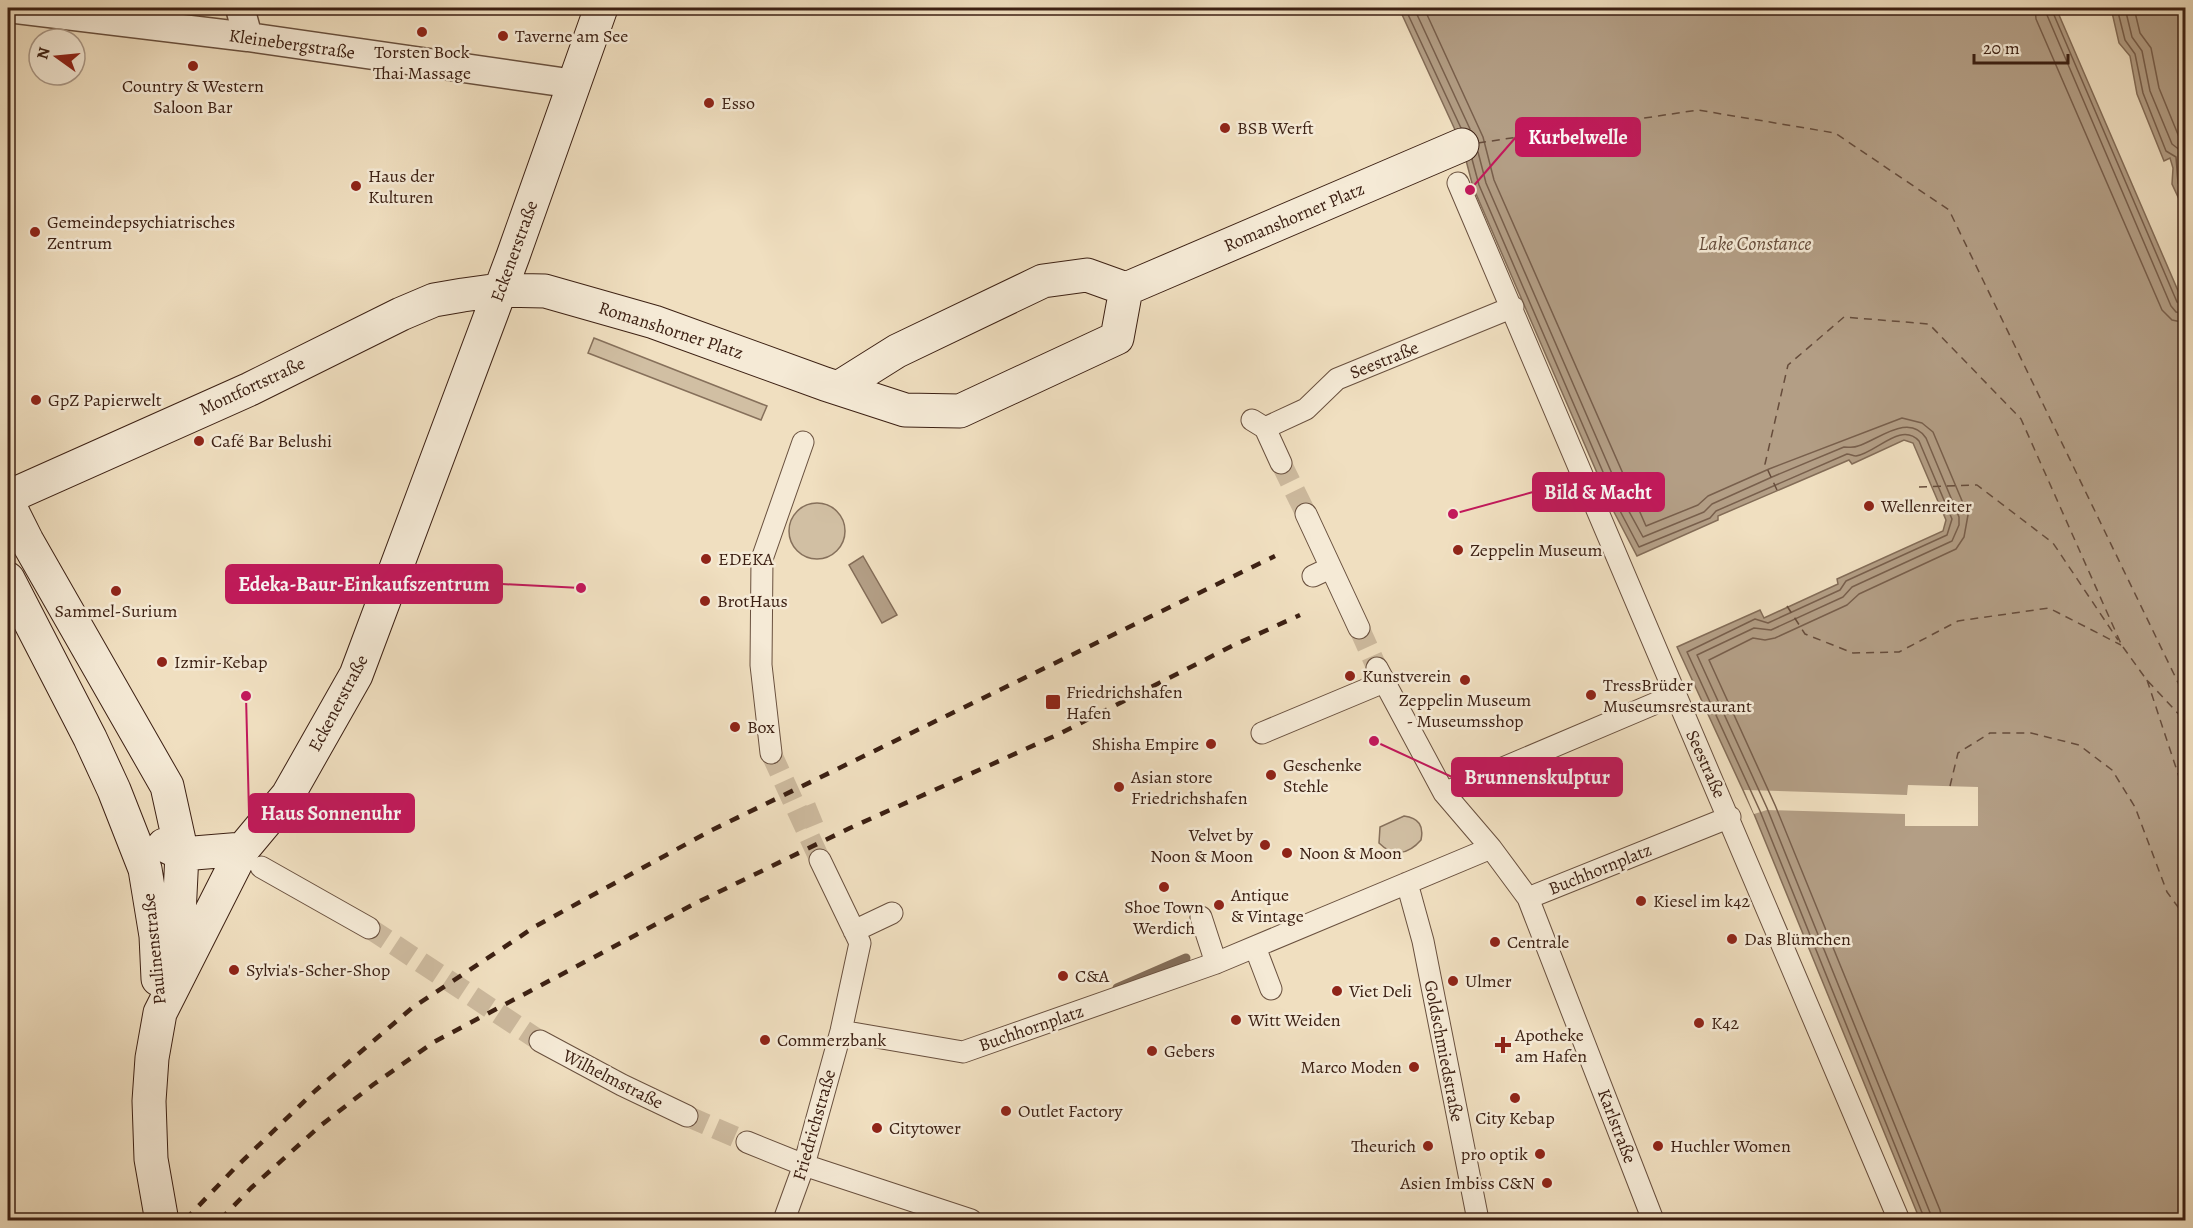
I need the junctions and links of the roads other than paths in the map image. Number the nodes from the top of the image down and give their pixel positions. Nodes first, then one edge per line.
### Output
1 (8, 8) edge
2 (240, 8) edge
3 (601, 8) edge
4 (248, 37) junction
5 (575, 84) junction
6 (1462, 145) dead end
7 (1458, 183) dead end
8 (1126, 289) junction
9 (499, 290) junction
10 (1513, 308) junction
11 (838, 388) junction
12 (803, 442) dead end
13 (1281, 463) tunnel mouth
14 (8, 497) edge
15 (8, 502) edge
16 (1306, 514) tunnel mouth
17 (8, 579) edge
18 (1359, 628) tunnel mouth
19 (1675, 695) junction
20 (1262, 733) dead end
21 (771, 753) tunnel mouth
22 (114, 790) junction
23 (1444, 793) junction
24 (1730, 817) junction
25 (1491, 848) junction
26 (182, 854) junction
27 (252, 858) junction
28 (820, 860) tunnel mouth
29 (1407, 883) junction
30 (1528, 898) junction
31 (892, 913) dead end
32 (1201, 917) dead end
33 (369, 928) tunnel mouth
34 (854, 931) junction
35 (1255, 947) junction
36 (1216, 963) junction
37 (1271, 989) dead end
38 (160, 1013) junction
39 (841, 1031) junction
40 (540, 1041) tunnel mouth
41 (687, 1116) tunnel mouth
42 (747, 1142) tunnel mouth
43 (804, 1165) junction
44 (161, 1216) dead end
45 (784, 1221) edge
46 (971, 1221) edge
47 (1478, 1221) edge
48 (1653, 1221) edge
49 (1899, 1221) edge

1 - 4 street, Kleinebergstraße
2 - 4 street
3 - 5 main road, Eckenerstraße
4 - 5 street, Kleinebergstraße
5 - 9 main road, Eckenerstraße
6 - 8 main road, Romanshorner Platz
7 - 10 street, Seestraße
8 - 11 main road
8 - 11 main road, Romanshorner Platz
9 - 11 main road, Romanshorner Platz
9 - 14 main road, Montfortstraße
9 - 27 main road, Eckenerstraße
10 - 13 street, Seestraße
10 - 19 street, Seestraße
12 - 21 street
15 - 26 main road, Paulinenstraße
16 - 18 street
17 - 22 main road, Paulinenstraße
19 - 23 street
19 - 24 street, Seestraße
20 - 23 street, Buchhornplatz
22 - 26 main road
22 - 38 main road, Paulinenstraße
23 - 25 street, Buchhornplatz
24 - 30 street, Buchhornplatz
24 - 49 street, Seestraße
25 - 29 street, Buchhornplatz
25 - 30 street, Buchhornplatz
26 - 27 main road
26 - 38 main road, Paulinenstraße
27 - 33 street
27 - 38 main road, Eckenerstraße
28 - 34 street, Friedrichstraße
29 - 35 street, Buchhornplatz
29 - 47 street, Goldschmiedstraße
30 - 48 street, Karlstraße
31 - 34 street
32 - 36 street
34 - 39 street, Friedrichstraße
35 - 36 street, Buchhornplatz
35 - 37 street
36 - 39 street, Buchhornplatz
38 - 44 main road, Eckenerstraße
39 - 43 street, Friedrichstraße
40 - 41 street, Wilhelmstraße
42 - 43 street
43 - 45 street, Friedrichstraße
43 - 46 street

